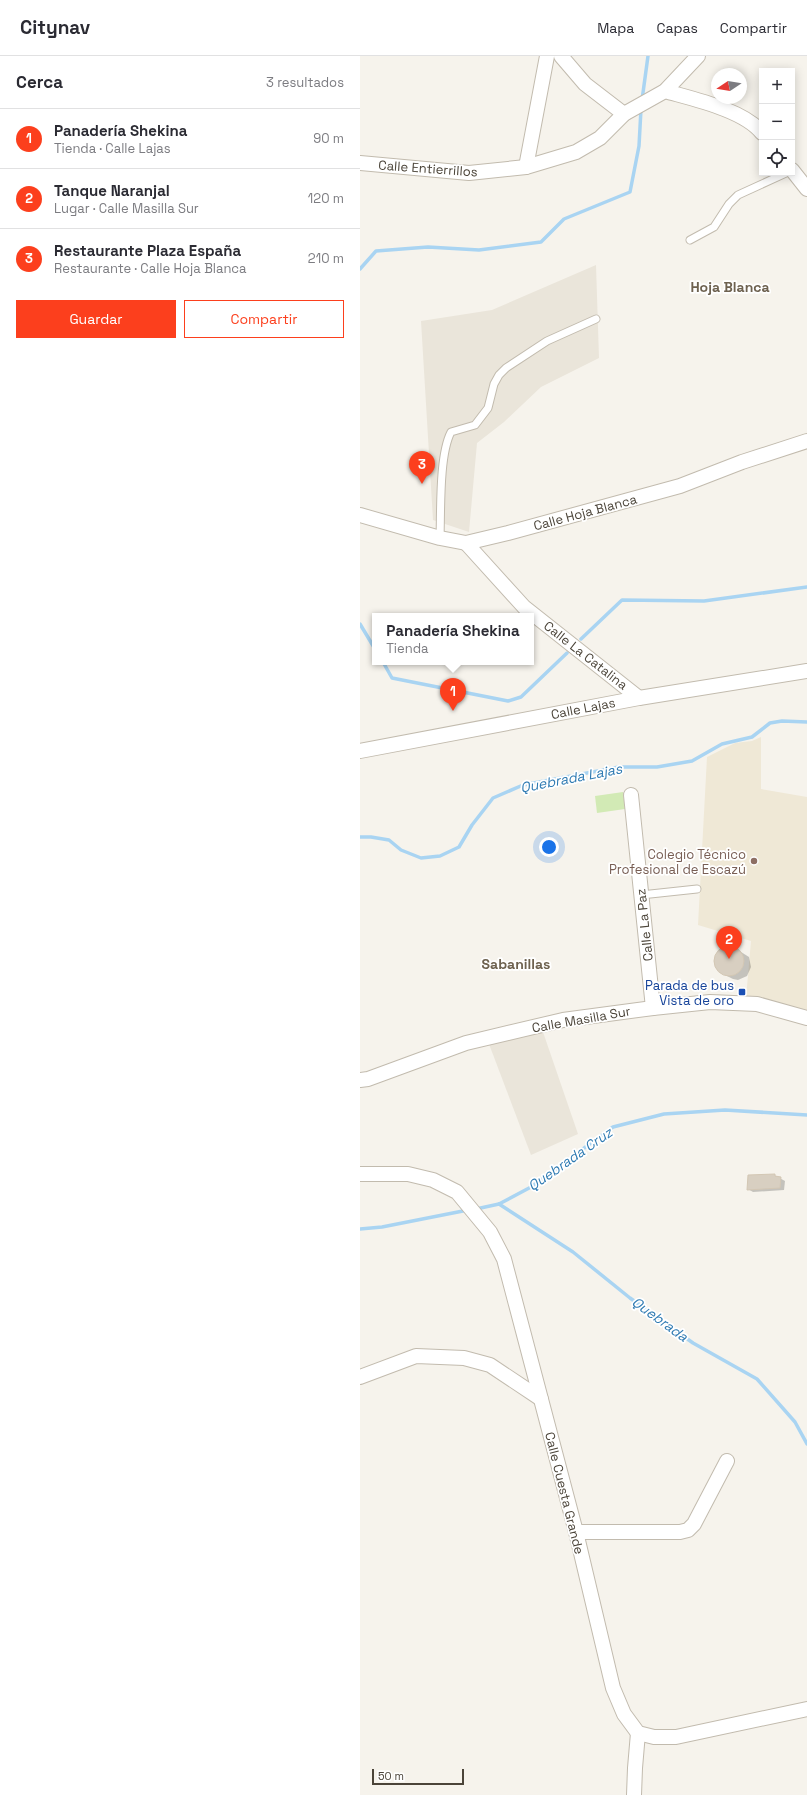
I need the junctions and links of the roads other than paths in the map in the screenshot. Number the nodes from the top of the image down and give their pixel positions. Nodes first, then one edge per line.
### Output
1 (547, 56) edge
2 (561, 56) edge
3 (698, 56) edge
4 (661, 93) junction
5 (630, 111) junction
6 (759, 129) edge
7 (360, 163) edge
8 (526, 167) junction
9 (795, 174) edge
10 (779, 176) edge
11 (807, 189) edge
12 (690, 240) dead end
13 (596, 319) dead end
14 (807, 441) edge
15 (360, 515) edge
16 (440, 538) junction
17 (466, 543) junction
18 (532, 613) edge
19 (534, 615) edge
20 (807, 671) edge
21 (639, 698) junction
22 (360, 751) edge
23 (631, 795) dead end
24 (697, 889) dead end
25 (641, 895) junction
26 (653, 1008) junction
27 (807, 1018) edge
28 (360, 1080) edge
29 (360, 1174) edge
30 (360, 1377) edge
31 (541, 1399) junction
32 (727, 1462) dead end
33 (576, 1532) junction
34 (807, 1709) edge
35 (638, 1733) junction
36 (634, 1795) edge

1 - 8 street
2 - 5 street
3 - 4 street, Calle Entierrillos
4 - 5 street, Calle Entierrillos
4 - 6 street
5 - 8 street, Calle Entierrillos
7 - 8 street, Calle Entierrillos
9 - 11 street
10 - 12 lane
13 - 16 lane
14 - 17 street, Calle Hoja Blanca
15 - 16 street, Calle Hoja Blanca
16 - 17 street, Calle Hoja Blanca
17 - 18 street, Calle La Catalina
19 - 21 street, Calle La Catalina
20 - 21 street, Calle Lajas
21 - 22 street, Calle Lajas
23 - 25 street, Calle La Paz
24 - 25 lane
25 - 26 street, Calle La Paz
26 - 27 street, Calle Masilla Sur
26 - 28 street, Calle Masilla Sur
29 - 31 street, Calle Cuesta Grande
30 - 31 street
31 - 33 street, Calle Cuesta Grande
32 - 33 street
33 - 35 street, Calle Cuesta Grande
34 - 35 street
35 - 36 street

